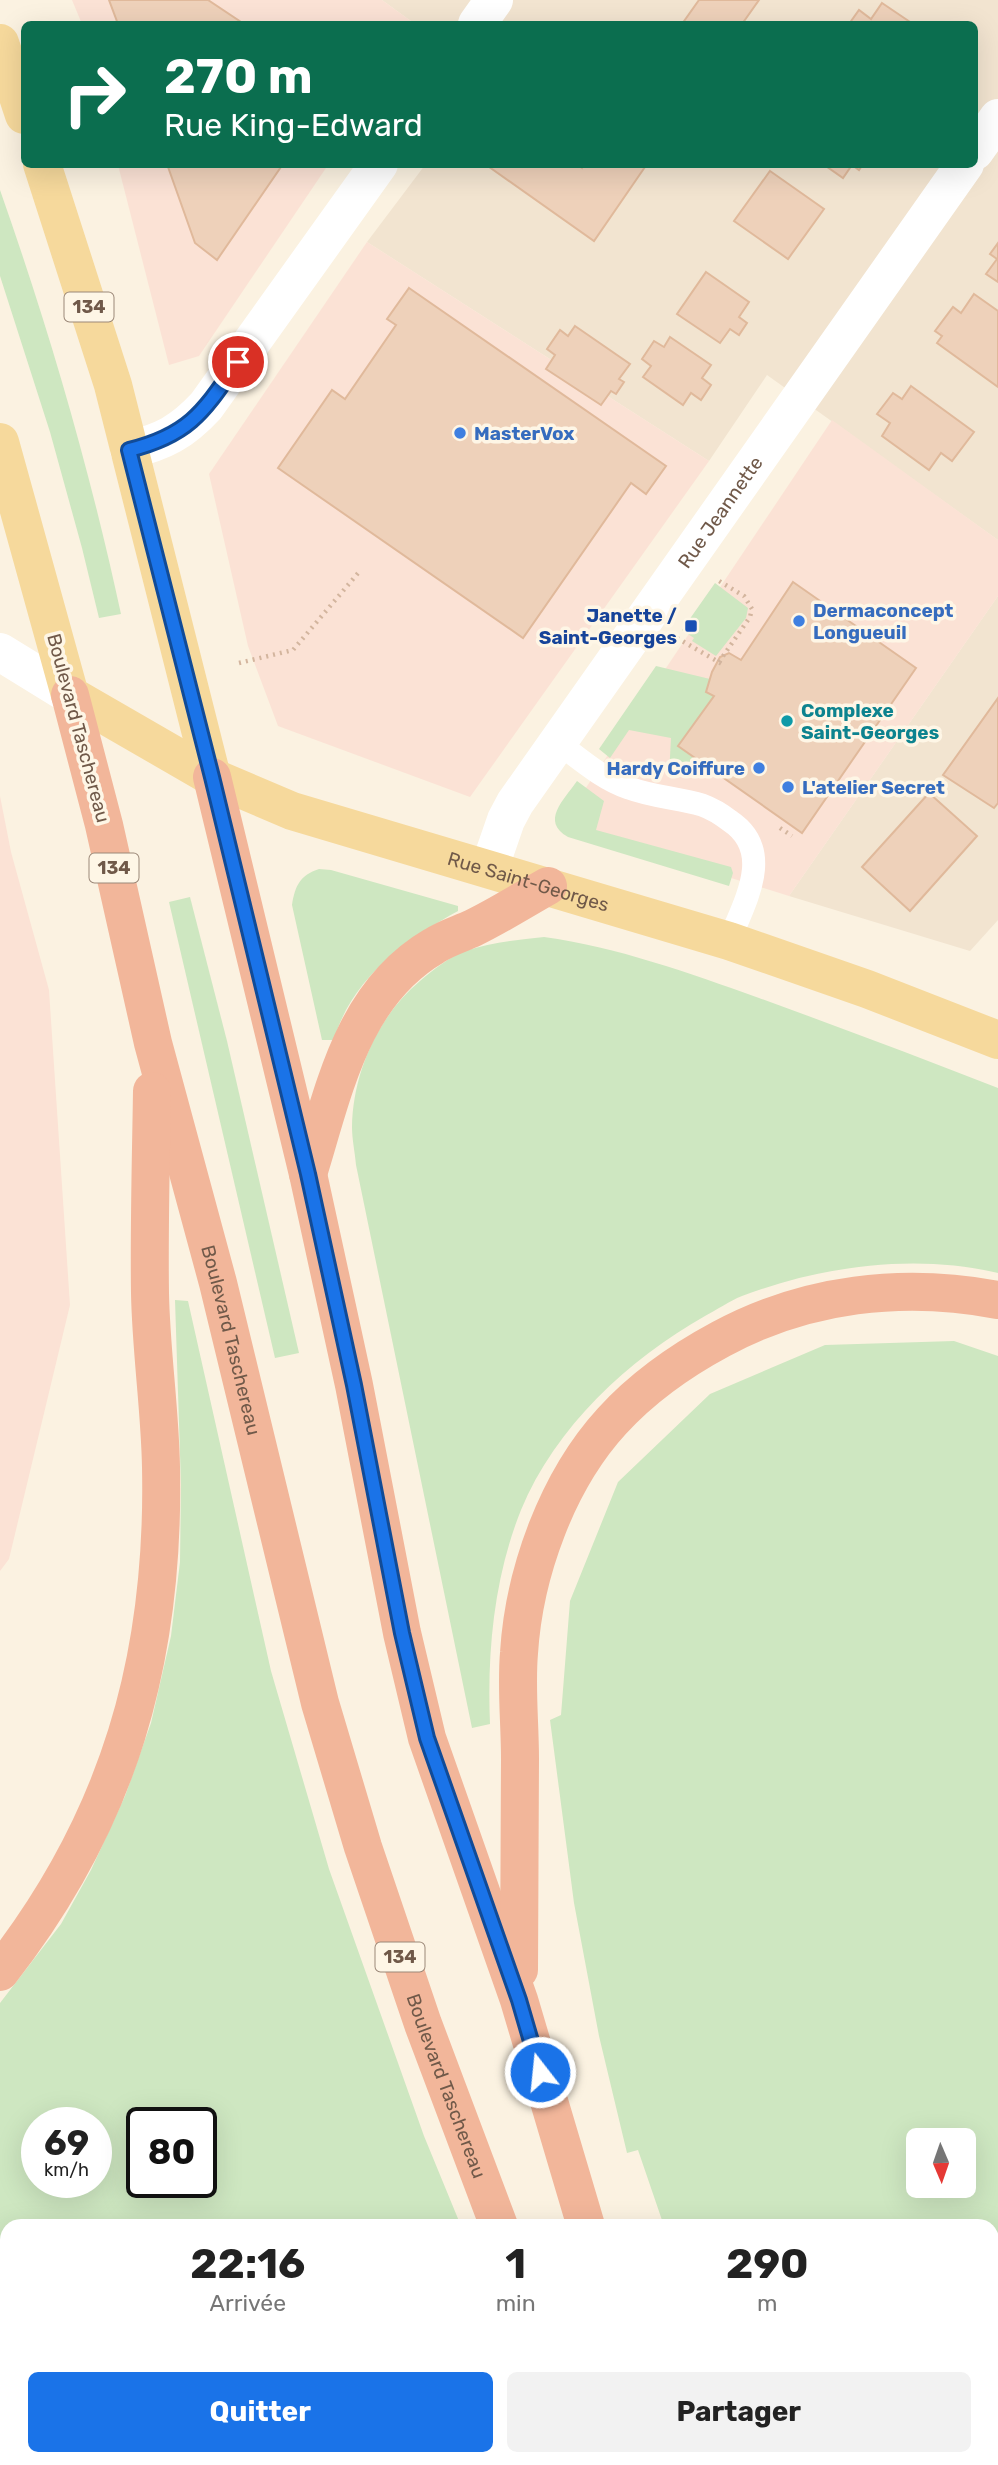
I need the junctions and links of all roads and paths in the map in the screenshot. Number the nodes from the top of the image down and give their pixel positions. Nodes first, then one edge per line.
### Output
1 (494, 0) edge
2 (479, 21) edge
3 (0, 43) edge
4 (21, 106) edge
5 (998, 118) edge
6 (978, 147) edge
7 (43, 168) edge
8 (376, 168) edge
9 (962, 168) edge
10 (0, 442) edge
11 (129, 450) junction
12 (359, 572) dead end
13 (715, 578) dead end
14 (674, 636) dead end
15 (0, 652) edge
16 (239, 663) dead end
17 (70, 695) junction
18 (557, 742) junction
19 (212, 777) junction
20 (782, 818) dead end
21 (777, 826) dead end
22 (489, 869) junction
23 (548, 887) junction
24 (729, 942) junction
25 (998, 1040) edge
26 (153, 1043) junction
27 (308, 1174) junction
28 (998, 1300) edge
29 (0, 1972) edge
30 (519, 2000) junction
31 (496, 2217) edge
32 (584, 2219) edge

1 - 2 street
3 - 4 main road
5 - 6 street
7 - 11 main road, 134
8 - 11 street
9 - 18 street, Rue Jeannette
10 - 17 main road, Boulevard Taschereau / 134
11 - 19 main road, 134
12 - 16 path
13 - 14 path
15 - 17 street
17 - 19 main road, Rue Saint-Georges
17 - 26 highway, Boulevard Taschereau / 134
18 - 22 street, Rue Jeannette
18 - 24 lane
19 - 22 main road, Rue Saint-Georges
19 - 27 highway, 134
20 - 21 path
22 - 23 main road, Rue Saint-Georges
23 - 24 main road, Rue Saint-Georges
23 - 27 highway
24 - 25 main road, Rue Saint-Georges
26 - 29 highway
26 - 31 highway, Boulevard Taschereau / 134
27 - 30 highway, 134
28 - 30 highway
30 - 32 highway, 134

